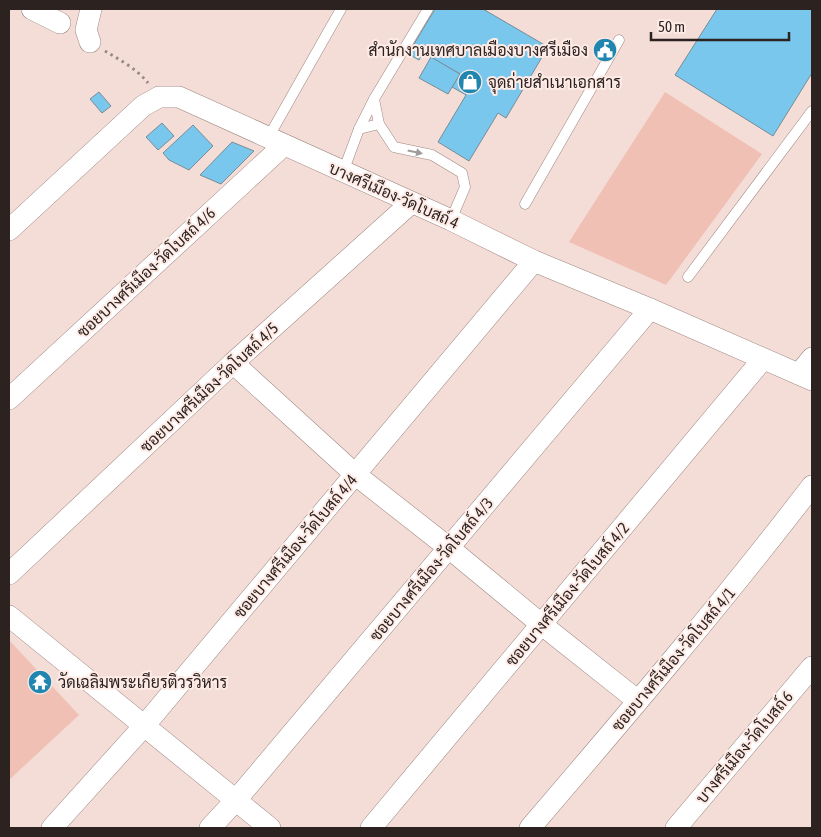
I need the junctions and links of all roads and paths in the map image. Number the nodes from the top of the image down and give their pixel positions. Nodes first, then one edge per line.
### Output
1 (32, 9) edge
2 (91, 9) edge
3 (340, 9) edge
4 (428, 9) edge
5 (60, 22) dead end
6 (619, 40) dead end
7 (90, 42) joint
8 (159, 97) junction
9 (374, 99) junction
10 (812, 111) edge
11 (380, 124) junction
12 (359, 129) junction
13 (276, 141) junction
14 (343, 172) junction
15 (411, 203) junction
16 (525, 204) dead end
17 (451, 220) junction
18 (9, 230) edge
19 (534, 261) junction
20 (688, 277) dead end
21 (650, 309) junction
22 (812, 358) edge
23 (763, 360) junction
24 (234, 363) junction
25 (806, 377) edge
26 (9, 398) edge
27 (356, 475) junction
28 (812, 486) edge
29 (449, 548) junction
30 (9, 574) edge
31 (9, 616) edge
32 (541, 624) junction
33 (812, 667) edge
34 (638, 701) junction
35 (144, 726) junction
36 (236, 800) junction
37 (52, 828) edge
38 (210, 828) edge
39 (270, 828) edge
40 (371, 828) edge
41 (530, 828) edge
42 (676, 828) edge

1 - 5 street
2 - 7 street
3 - 13 lane
4 - 9 lane
6 - 16 lane
7 - 8 path
8 - 13 street, บางศรีเมือง-วัดโบสถ์ 4
8 - 18 street
9 - 11 lane
9 - 12 lane
10 - 20 lane
11 - 12 lane
11 -> 17 lane
12 - 14 lane
13 - 14 street, บางศรีเมือง-วัดโบสถ์ 4
13 - 26 street, ซอยบางศรีเมือง-วัดโบสถ์ 4/6
14 - 15 street, บางศรีเมือง-วัดโบสถ์ 4
15 - 17 street, บางศรีเมือง-วัดโบสถ์ 4
15 - 24 street, ซอยบางศรีเมือง-วัดโบสถ์ 4/5
17 - 19 street, บางศรีเมือง-วัดโบสถ์ 4
19 - 21 street, บางศรีเมือง-วัดโบสถ์ 4
19 - 27 street, ซอยบางศรีเมือง-วัดโบสถ์ 4/4
21 - 23 street, บางศรีเมือง-วัดโบสถ์ 4
21 - 29 street, ซอยบางศรีเมือง-วัดโบสถ์ 4/3
22 - 25 street
23 - 25 street, บางศรีเมือง-วัดโบสถ์ 4
23 - 32 street, ซอยบางศรีเมือง-วัดโบสถ์ 4/2
24 - 27 street
24 - 30 street, ซอยบางศรีเมือง-วัดโบสถ์ 4/5
27 - 29 street
27 - 35 street, ซอยบางศรีเมือง-วัดโบสถ์ 4/4
28 - 34 street, ซอยบางศรีเมือง-วัดโบสถ์ 4/1
29 - 32 street
29 - 36 street, ซอยบางศรีเมือง-วัดโบสถ์ 4/3
31 - 35 street
32 - 34 street
32 - 40 street, ซอยบางศรีเมือง-วัดโบสถ์ 4/2
33 - 42 street, บางศรีเมือง-วัดโบสถ์ 6
34 - 41 street, ซอยบางศรีเมือง-วัดโบสถ์ 4/1
35 - 36 street
35 - 37 street, ซอยบางศรีเมือง-วัดโบสถ์ 4/4
36 - 38 street, ซอยบางศรีเมือง-วัดโบสถ์ 4/3
36 - 39 street

